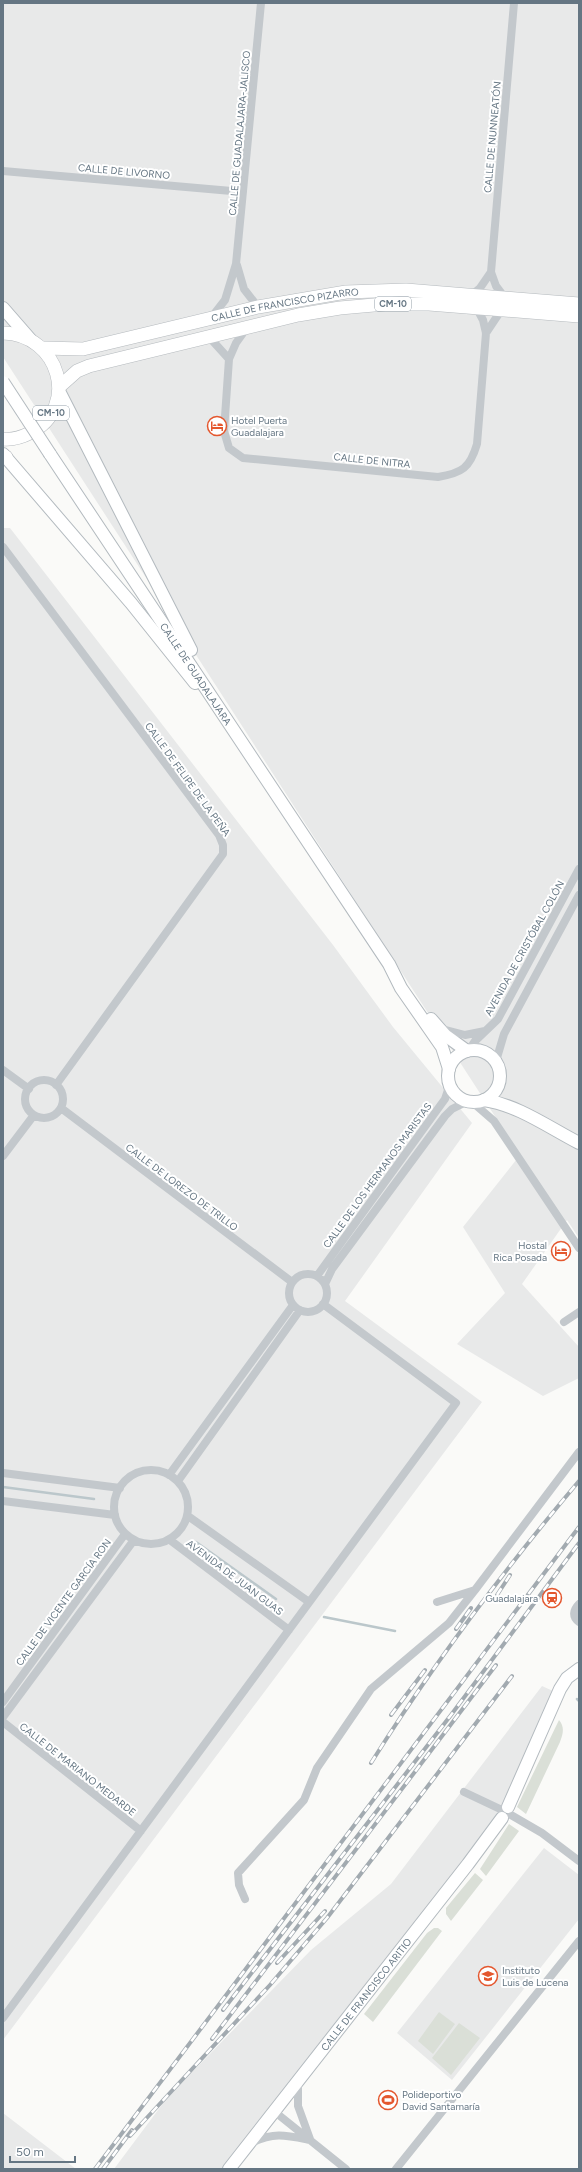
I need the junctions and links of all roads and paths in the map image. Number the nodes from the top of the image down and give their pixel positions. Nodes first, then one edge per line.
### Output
1 (261, 3) edge
2 (514, 3) edge
3 (3, 172) edge
4 (243, 192) junction
5 (236, 264) junction
6 (491, 272) junction
7 (474, 301) junction
8 (503, 304) junction
9 (579, 304) edge
10 (258, 307) junction
11 (3, 308) edge
12 (579, 316) edge
13 (211, 318) junction
14 (246, 329) junction
15 (3, 333) edge
16 (486, 333) junction
17 (210, 338) junction
18 (30, 339) junction
19 (43, 348) junction
20 (229, 359) junction
21 (3, 382) edge
22 (59, 389) junction
23 (3, 439) edge
24 (4, 456) edge
25 (3, 547) edge
26 (243, 742) junction
27 (289, 812) junction
28 (579, 869) edge
29 (579, 895) edge
30 (389, 964) junction
31 (439, 1028) junction
32 (486, 1031) junction
33 (468, 1051) junction
34 (496, 1061) junction
35 (449, 1069) junction
36 (3, 1070) edge
37 (450, 1084) junction
38 (56, 1085) junction
39 (498, 1086) junction
40 (29, 1089) junction
41 (487, 1099) junction
42 (469, 1101) junction
43 (60, 1108) junction
44 (522, 1112) junction
45 (34, 1115) junction
46 (494, 1121) junction
47 (579, 1143) edge
48 (3, 1156) edge
49 (579, 1248) edge
50 (317, 1276) junction
51 (292, 1282) junction
52 (325, 1284) junction
53 (323, 1304) junction
54 (293, 1305) junction
55 (300, 1310) junction
56 (579, 1312) edge
57 (564, 1322) dead end
58 (579, 1452) edge
59 (3, 1473) edge
60 (169, 1475) junction
61 (178, 1481) junction
62 (120, 1488) junction
63 (3, 1501) edge
64 (115, 1515) junction
65 (188, 1516) junction
66 (125, 1534) junction
67 (134, 1540) junction
68 (170, 1540) junction
69 (475, 1590) junction
70 (309, 1602) junction
71 (437, 1602) dead end
72 (579, 1604) edge
73 (579, 1622) edge
74 (289, 1630) junction
75 (579, 1670) edge
76 (3, 1702) edge
77 (3, 1717) edge
78 (3, 1722) edge
79 (464, 1792) dead end
80 (505, 1812) junction
81 (141, 1831) junction
82 (579, 1861) edge
83 (245, 1899) dead end
84 (579, 1942) edge
85 (3, 2018) edge
86 (298, 2083) junction
87 (275, 2112) junction
88 (310, 2140) junction
89 (249, 2144) junction
90 (229, 2169) edge
91 (346, 2169) edge
92 (396, 2169) edge

1 - 4 street, CALLE DE GUADALAJARA-JALISCO
2 - 6 street, CALLE DE NUNNEATÓN
3 - 4 street, CALLE DE LIVORNO
4 - 5 street, CALLE DE GUADALAJARA-JALISCO
5 - 10 street, CALLE DE GUADALAJARA-JALISCO
5 - 13 street, CALLE DE GUADALAJARA-JALISCO
6 - 7 street
6 - 8 street, CALLE DE NUNNEATÓN
7 - 8 main road, CALLE DE FRANCISCO PIZARRO / CM-10
7 - 10 main road, CALLE DE FRANCISCO PIZARRO / CM-10
7 - 14 main road, CALLE DE FRANCISCO PIZARRO / CM-10
7 - 16 street, CALLE DE NITRA
8 - 9 main road, CALLE DE FRANCISCO PIZARRO / CM-10
8 - 12 main road, CALLE DE FRANCISCO PIZARRO / CM-10
8 - 16 street, CALLE DE NITRA
10 - 13 main road, CALLE DE FRANCISCO PIZARRO / CM-10
11 - 18 main road
13 - 19 main road, CALLE DE FRANCISCO PIZARRO / CM-10
14 - 17 main road, CALLE DE FRANCISCO PIZARRO / CM-10
14 - 20 street, CALLE DE NITRA
15 - 18 main road, CM-10
16 - 20 street, CALLE DE NITRA
17 - 20 street
17 - 22 main road, CALLE DE FRANCISCO PIZARRO / CM-10
18 - 19 main road, CM-10
19 - 22 main road, CM-10
21 - 26 main road, CALLE DE GUADALAJARA, bridge
22 - 23 main road, CM-10
22 - 27 main road
24 - 26 main road
25 - 38 street, CALLE DE FELIPE DE LA PEÑA
26 - 27 main road, CALLE DE GUADALAJARA
27 - 30 main road, CALLE DE GUADALAJARA
28 - 32 street, AVENIDA DE CRISTÓBAL COLÓN
29 - 34 street
30 - 31 main road, CALLE DE GUADALAJARA
30 - 35 main road, CALLE DE GUADALAJARA
31 - 32 street
31 - 33 main road, CALLE DE GUADALAJARA
32 - 33 street, AVENIDA DE CRISTÓBAL COLÓN
33 - 34 main road
33 - 35 main road
34 - 39 main road
35 - 37 main road
36 - 40 street
37 - 42 main road
37 - 50 street, CALLE DE LOS HERMANOS MARISTAS
38 - 40 street
38 - 43 street
39 - 41 main road
39 - 44 main road
40 - 45 street
41 - 42 main road
41 - 44 main road
41 - 46 street
42 - 46 street
42 - 52 street
43 - 45 street
43 - 51 street, CALLE DE LOREZO DE TRILLO
44 - 47 main road
45 - 48 street
46 - 49 street
50 - 51 street
50 - 52 street
51 - 54 street
52 - 53 street
53 - 55 street
53 - 70 street
54 - 55 street
54 - 60 street
55 - 61 street
56 - 57 street
58 - 69 street
59 - 62 street
60 - 61 street
60 - 62 street
61 - 65 street
62 - 64 street
63 - 64 street
64 - 66 street
65 - 68 street
65 - 70 street, AVENIDA DE JUAN GUAS
66 - 67 street
66 - 76 street, CALLE DE VICENTE GARCÍA RON
67 - 68 street
67 - 77 street
68 - 74 street, AVENIDA DE JUAN GUAS
69 - 71 street
69 - 83 street
70 - 74 street
72 - 73 street
74 - 81 street
75 - 80 main road, CALLE DE FRANCISCO ARITIO
78 - 81 street, CALLE DE MARIANO MEDARDE
79 - 80 street
80 - 82 street
80 - 86 main road, CALLE DE FRANCISCO ARITIO
81 - 85 street
84 - 92 street
86 - 87 main road, CALLE DE FRANCISCO ARITIO
86 - 88 street
87 - 88 street
87 - 89 main road, CALLE DE FRANCISCO ARITIO
88 - 89 street
88 - 91 street
89 - 90 main road, CALLE DE FRANCISCO ARITIO

